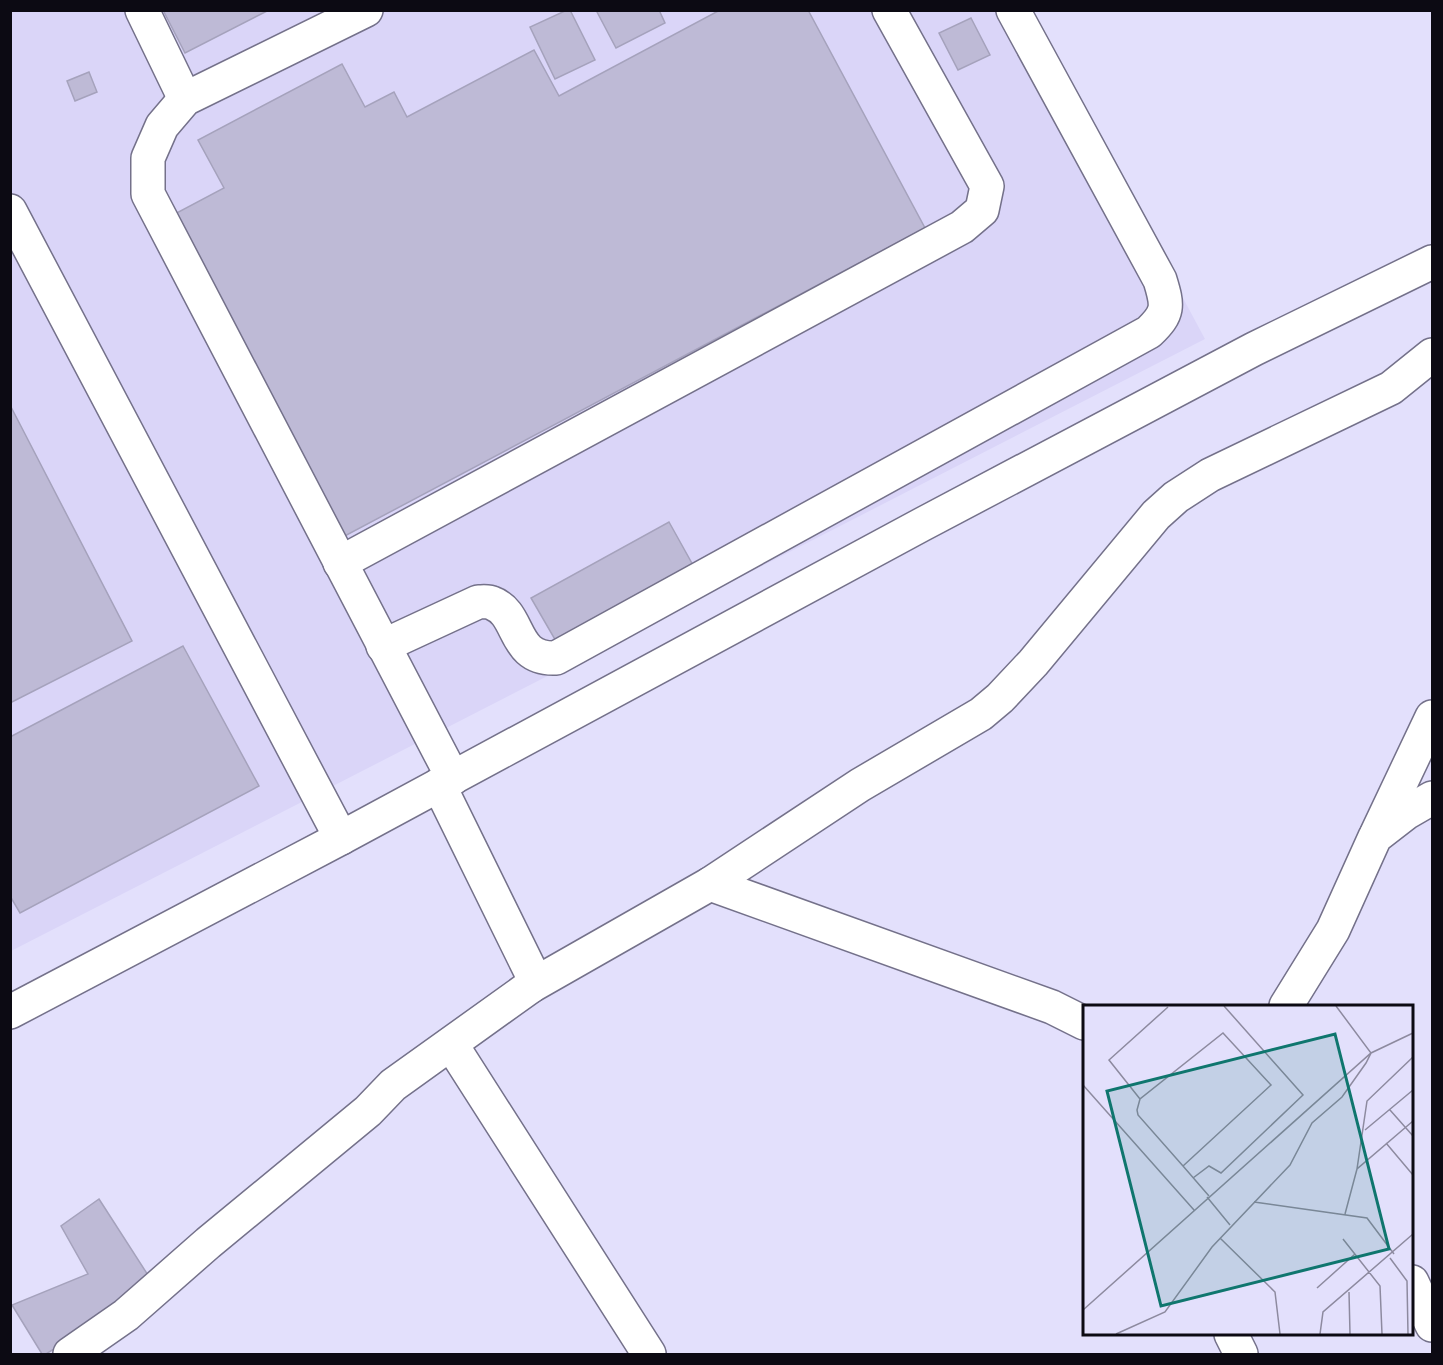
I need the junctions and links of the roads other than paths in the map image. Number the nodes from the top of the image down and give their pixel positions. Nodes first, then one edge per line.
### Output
1 (142, 10) edge
2 (366, 10) edge
3 (889, 10) edge
4 (1013, 10) edge
5 (184, 99) junction
6 (10, 211) edge
7 (1432, 262) edge
8 (1432, 355) edge
9 (340, 563) junction
10 (383, 646) junction
11 (1432, 717) edge
12 (446, 781) junction
13 (1432, 798) edge
14 (1375, 837) junction
15 (340, 838) junction
16 (711, 884) junction
17 (531, 986) junction
18 (1287, 1005) edge
19 (10, 1012) edge
20 (1083, 1022) edge
21 (451, 1044) junction
22 (1413, 1284) edge
23 (1432, 1325) edge
24 (70, 1354) edge
25 (649, 1354) edge

1 - 5 street
2 - 5 street
3 - 9 street
4 - 10 street
5 - 9 street
6 - 15 street
7 - 12 street
8 - 16 street
9 - 10 street
10 - 12 street
11 - 14 street
12 - 15 street
12 - 17 street
13 - 14 street
14 - 18 street
15 - 19 street
16 - 17 street
16 - 20 street
17 - 21 street
21 - 24 street
21 - 25 street
22 - 23 street

